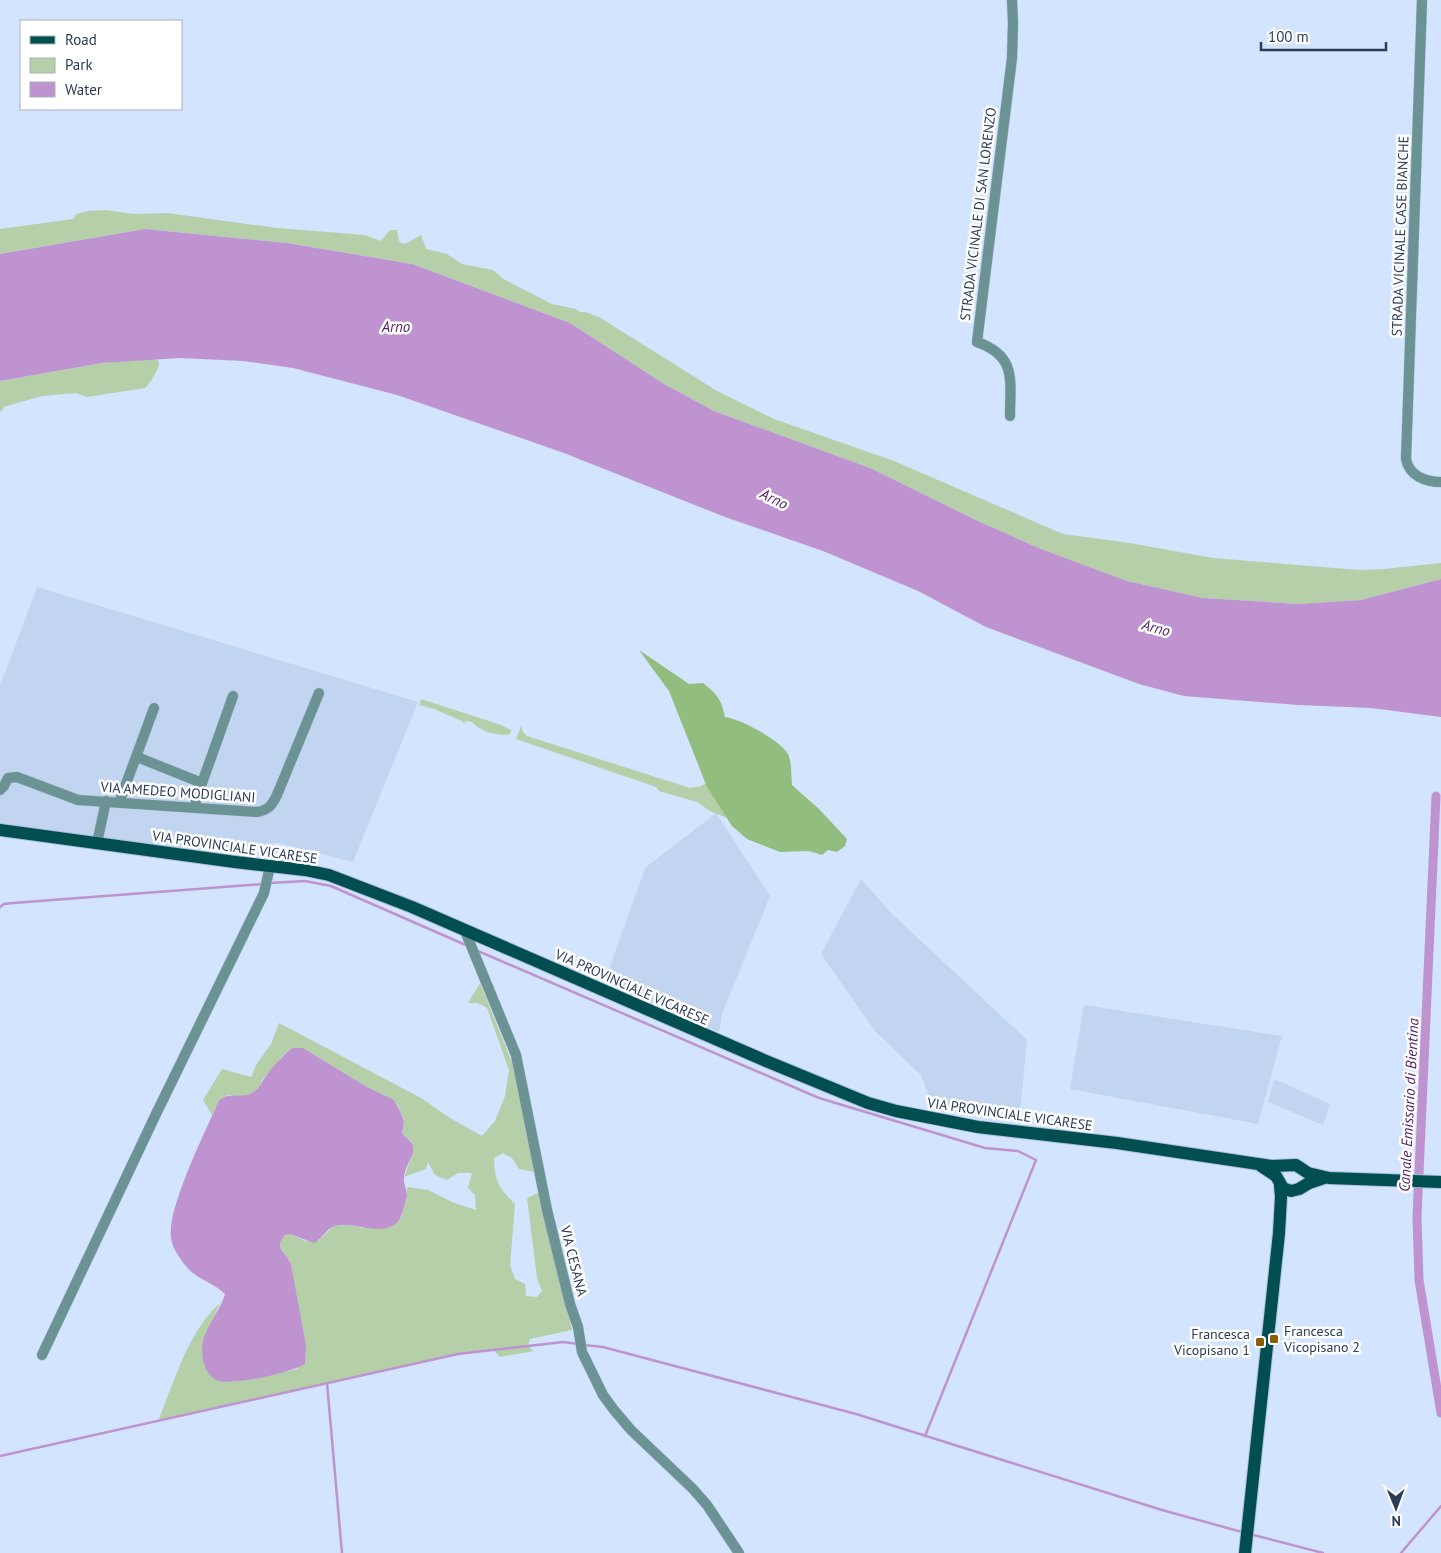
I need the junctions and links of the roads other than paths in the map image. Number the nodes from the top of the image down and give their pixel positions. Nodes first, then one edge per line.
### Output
1 (1012, 0) edge
2 (1422, 0) edge
3 (1010, 416) dead end
4 (1441, 482) edge
5 (319, 693) dead end
6 (233, 696) dead end
7 (154, 708) dead end
8 (137, 757) junction
9 (202, 782) junction
10 (0, 790) edge
11 (106, 801) junction
12 (119, 803) junction
13 (195, 808) junction
14 (0, 830) edge
15 (97, 843) junction
16 (270, 866) junction
17 (465, 931) junction
18 (1255, 1164) junction
19 (1286, 1165) junction
20 (1303, 1170) junction
21 (1329, 1178) junction
22 (1279, 1182) junction
23 (1441, 1182) edge
24 (1299, 1189) junction
25 (1279, 1234) junction
26 (42, 1355) dead end
27 (739, 1553) edge
28 (1245, 1553) edge

1 - 3 street, STRADA VICINALE DI SAN LORENZO
2 - 4 street, STRADA VICINALE CASE BIANCHE
5 - 13 street, VIA AMEDEO MODIGLIANI
6 - 9 street
7 - 8 street
8 - 9 street
8 - 12 street
9 - 13 street
10 - 11 street, VIA AMEDEO MODIGLIANI
11 - 12 street, VIA AMEDEO MODIGLIANI
11 - 15 street
12 - 13 street, VIA AMEDEO MODIGLIANI
14 - 15 main road, VIA PROVINCIALE VICARESE
15 - 16 main road, VIA PROVINCIALE VICARESE
16 - 17 main road, VIA PROVINCIALE VICARESE
16 - 26 street
17 - 18 main road, VIA PROVINCIALE VICARESE
17 - 27 street, VIA CESANA
18 - 19 main road, VIA PROVINCIALE VICARESE
18 - 22 main road, VIA PROVINCIALE VICARESE
19 - 20 main road, VIA PROVINCIALE VICARESE
19 - 22 main road
20 - 21 main road, VIA PROVINCIALE VICARESE
20 - 24 main road
21 - 23 main road, VIA PROVINCIALE VICARESE
21 - 24 main road, VIA PROVINCIALE VICARESE
22 - 24 main road, VIA PROVINCIALE VICARESE
22 - 25 main road
24 - 25 main road
25 - 28 main road

